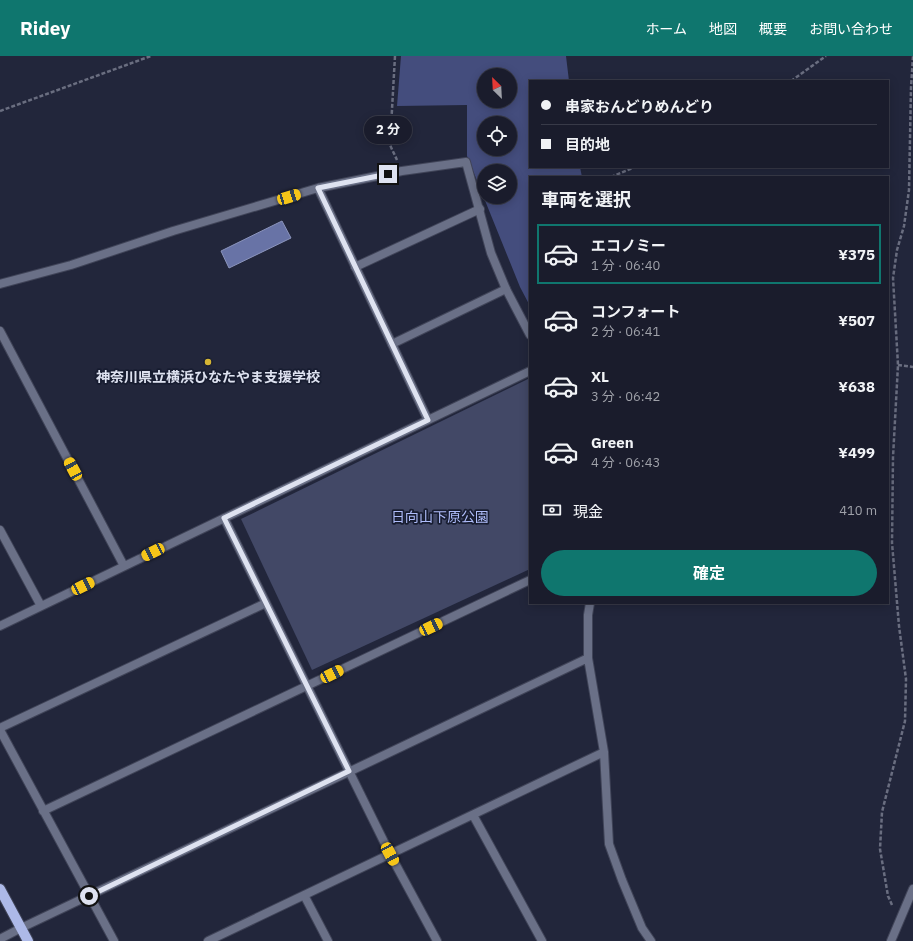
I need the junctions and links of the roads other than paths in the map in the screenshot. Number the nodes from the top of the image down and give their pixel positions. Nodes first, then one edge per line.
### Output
1 (318, 188) junction
2 (480, 209) junction
3 (355, 267) junction
4 (0, 284) edge
5 (506, 289) junction
6 (0, 330) edge
7 (529, 333) edge
8 (392, 344) junction
9 (529, 371) edge
10 (428, 420) junction
11 (224, 518) junction
12 (0, 530) edge
13 (124, 566) junction
14 (529, 580) edge
15 (266, 603) junction
16 (590, 604) edge
17 (41, 606) junction
18 (0, 626) edge
19 (588, 658) junction
20 (307, 686) junction
21 (0, 729) edge
22 (604, 752) junction
23 (349, 771) junction
24 (44, 811) junction
25 (473, 814) junction
26 (390, 854) junction
27 (0, 889) edge
28 (913, 889) edge
29 (304, 895) junction
30 (89, 896) junction
31 (21, 928) junction
32 (0, 939) edge
33 (219, 939) edge
34 (28, 941) edge
35 (114, 941) edge
36 (208, 941) edge
37 (328, 941) edge
38 (437, 941) edge
39 (542, 941) edge
40 (651, 941) edge
41 (891, 941) edge

1 - 2 street
1 - 3 street
1 - 4 street
2 - 3 street
2 - 5 street
3 - 8 street
5 - 7 street
5 - 8 street
6 - 13 street
8 - 10 street
9 - 10 street
10 - 11 street
11 - 13 street
11 - 15 street
12 - 17 street
13 - 17 street
14 - 20 street
15 - 20 street
15 - 21 street
16 - 19 street
17 - 18 street
19 - 22 street
19 - 23 street
20 - 23 street
20 - 24 street
21 - 24 street
22 - 25 street
22 - 40 street
23 - 26 street
23 - 30 street
24 - 30 street
25 - 26 street
25 - 39 street
26 - 29 street
26 - 38 street
27 - 31 main road
28 - 41 street
29 - 33 street
29 - 37 street
30 - 31 street
30 - 35 street
31 - 32 street
31 - 34 main road
33 - 36 street

